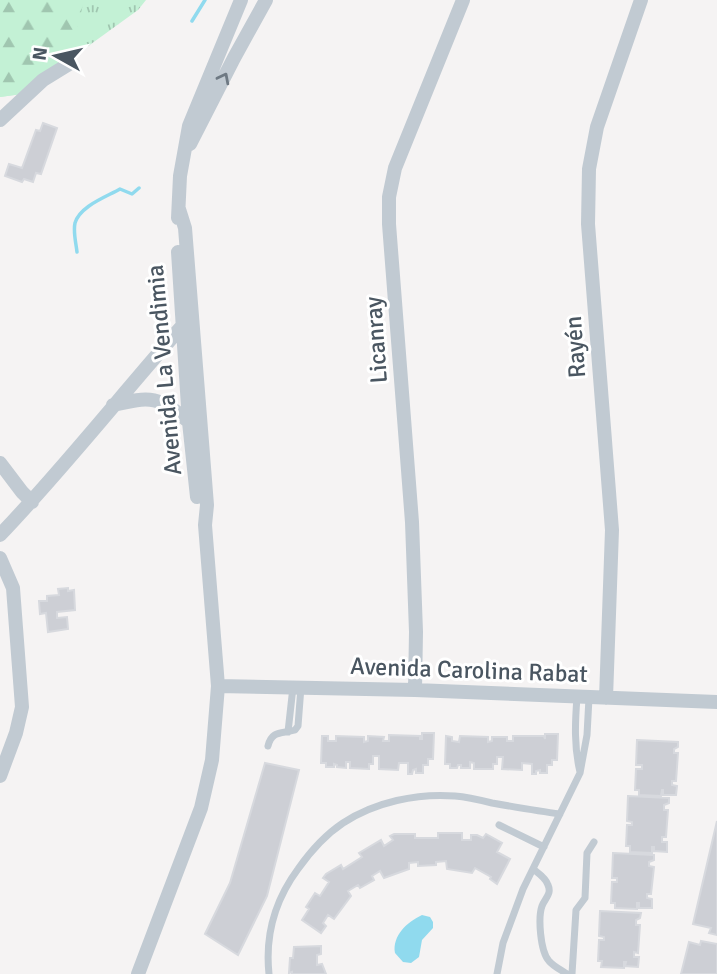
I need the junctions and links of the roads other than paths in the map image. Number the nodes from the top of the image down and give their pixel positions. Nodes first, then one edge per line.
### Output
1 (241, 0) edge
2 (266, 0) edge
3 (463, 0) edge
4 (641, 0) edge
5 (257, 17) junction
6 (69, 64) dead end
7 (212, 66) junction
8 (0, 120) edge
9 (182, 161) junction
10 (187, 320) junction
11 (113, 405) junction
12 (189, 422) junction
13 (0, 463) edge
14 (32, 502) junction
15 (205, 525) junction
16 (0, 535) edge
17 (0, 558) edge
18 (218, 686) junction
19 (298, 687) junction
20 (415, 690) junction
21 (583, 698) junction
22 (606, 698) junction
23 (717, 702) edge
24 (268, 746) dead end
25 (580, 773) junction
26 (0, 776) edge
27 (560, 814) junction
28 (499, 825) dead end
29 (594, 842) dead end
30 (544, 848) junction
31 (533, 869) junction
32 (138, 974) edge
33 (269, 974) edge
34 (497, 974) edge
35 (569, 974) edge

1 - 7 street, Avenida La Vendimia
2 - 5 street
3 - 20 street, Licanray
4 - 22 street, Rayén
5 - 7 street
9 -> 5 street
6 - 8 street
7 - 9 street, Avenida La Vendimia
9 - 10 street, Avenida La Vendimia
10 - 11 street
10 - 12 street, Avenida La Vendimia
10 - 15 street, Avenida La Vendimia
11 - 12 street
11 - 14 street
12 - 15 street, Avenida La Vendimia
13 - 14 street
14 - 16 street
15 - 18 street, Avenida La Vendimia
17 - 26 street
18 - 19 street, Avenida Carolina Rabat
18 - 32 street, Avenida La Vendimia
19 - 20 street, Avenida Carolina Rabat
19 - 24 lane
20 - 21 street, Avenida Carolina Rabat
21 - 22 street, Avenida Carolina Rabat
21 - 25 lane
21 - 25 lane
22 - 23 street, Avenida Carolina Rabat
25 - 27 lane
27 - 30 lane
27 - 33 lane
28 - 30 lane
29 - 35 lane
30 - 31 lane
31 - 34 lane
31 - 35 lane

